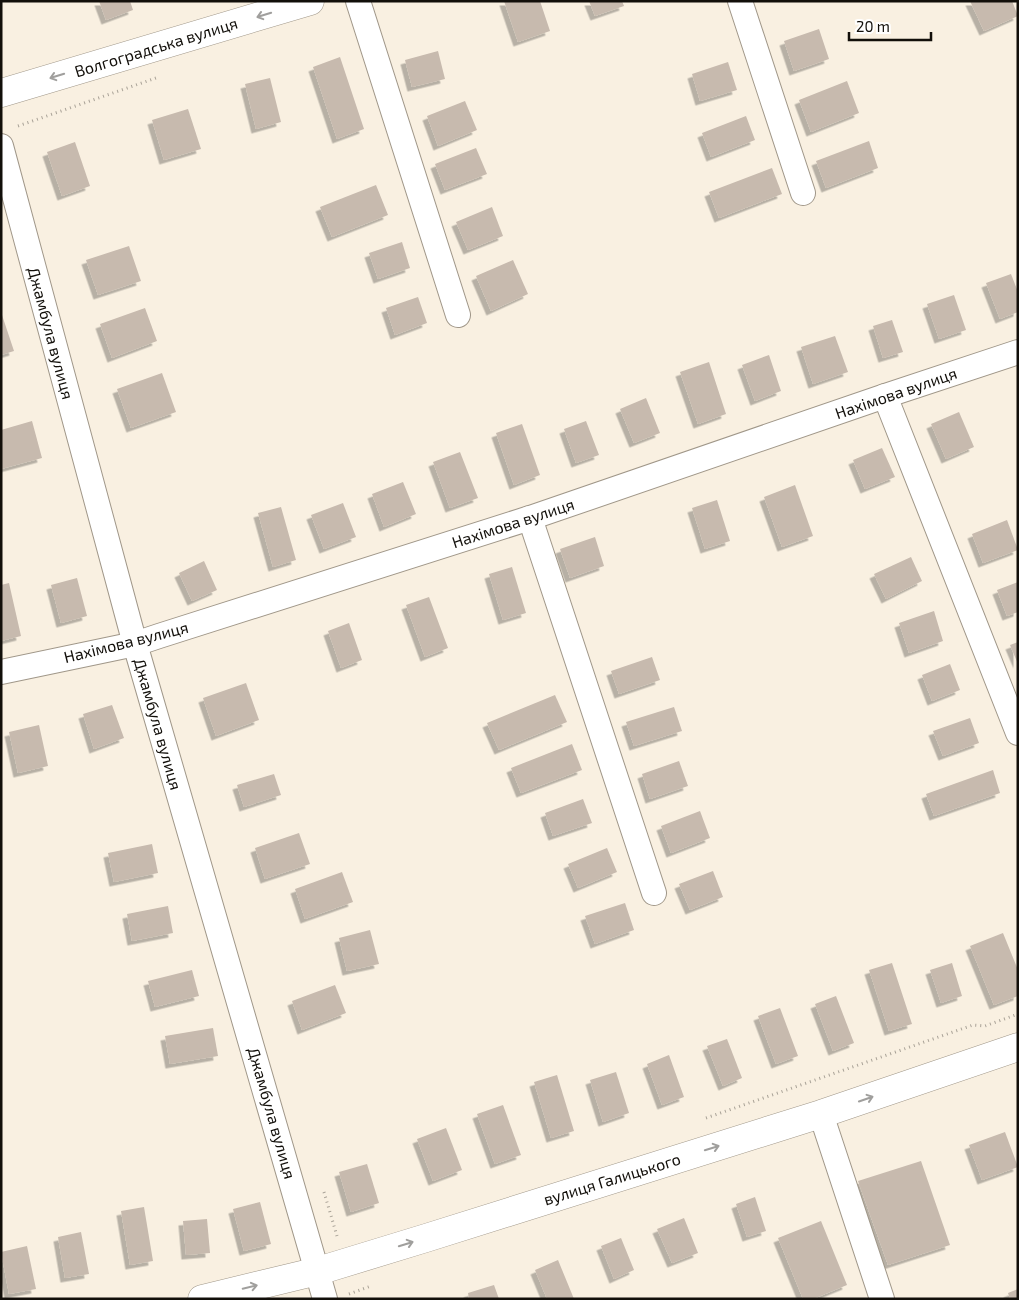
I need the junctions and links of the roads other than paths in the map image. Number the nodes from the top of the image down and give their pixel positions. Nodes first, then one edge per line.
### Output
1 (310, 1) edge
2 (358, 1) edge
3 (740, 1) edge
4 (1, 93) edge
5 (1, 146) edge
6 (803, 193) dead end
7 (458, 315) dead end
8 (1018, 352) edge
9 (885, 396) junction
10 (530, 518) junction
11 (135, 644) junction
12 (1, 672) edge
13 (1018, 733) edge
14 (654, 893) dead end
15 (1018, 1047) edge
16 (821, 1114) junction
17 (318, 1271) junction
18 (202, 1299) edge
19 (325, 1299) edge
20 (882, 1299) edge

1 -> 4 street, Волгоградська вулиця
2 - 7 street
3 - 6 street
5 - 11 street, Джамбула вулиця
8 - 9 street, Нахімова вулиця
9 - 10 street, Нахімова вулиця
9 - 13 street
10 - 11 street, Нахімова вулиця
10 - 14 street
11 - 12 street, Нахімова вулиця
11 - 17 street, Джамбула вулиця
16 -> 15 street, вулиця Галицького
17 -> 16 street, вулиця Галицького
16 - 20 street
18 -> 17 street, вулиця Галицького
17 - 19 street, Джамбула вулиця

